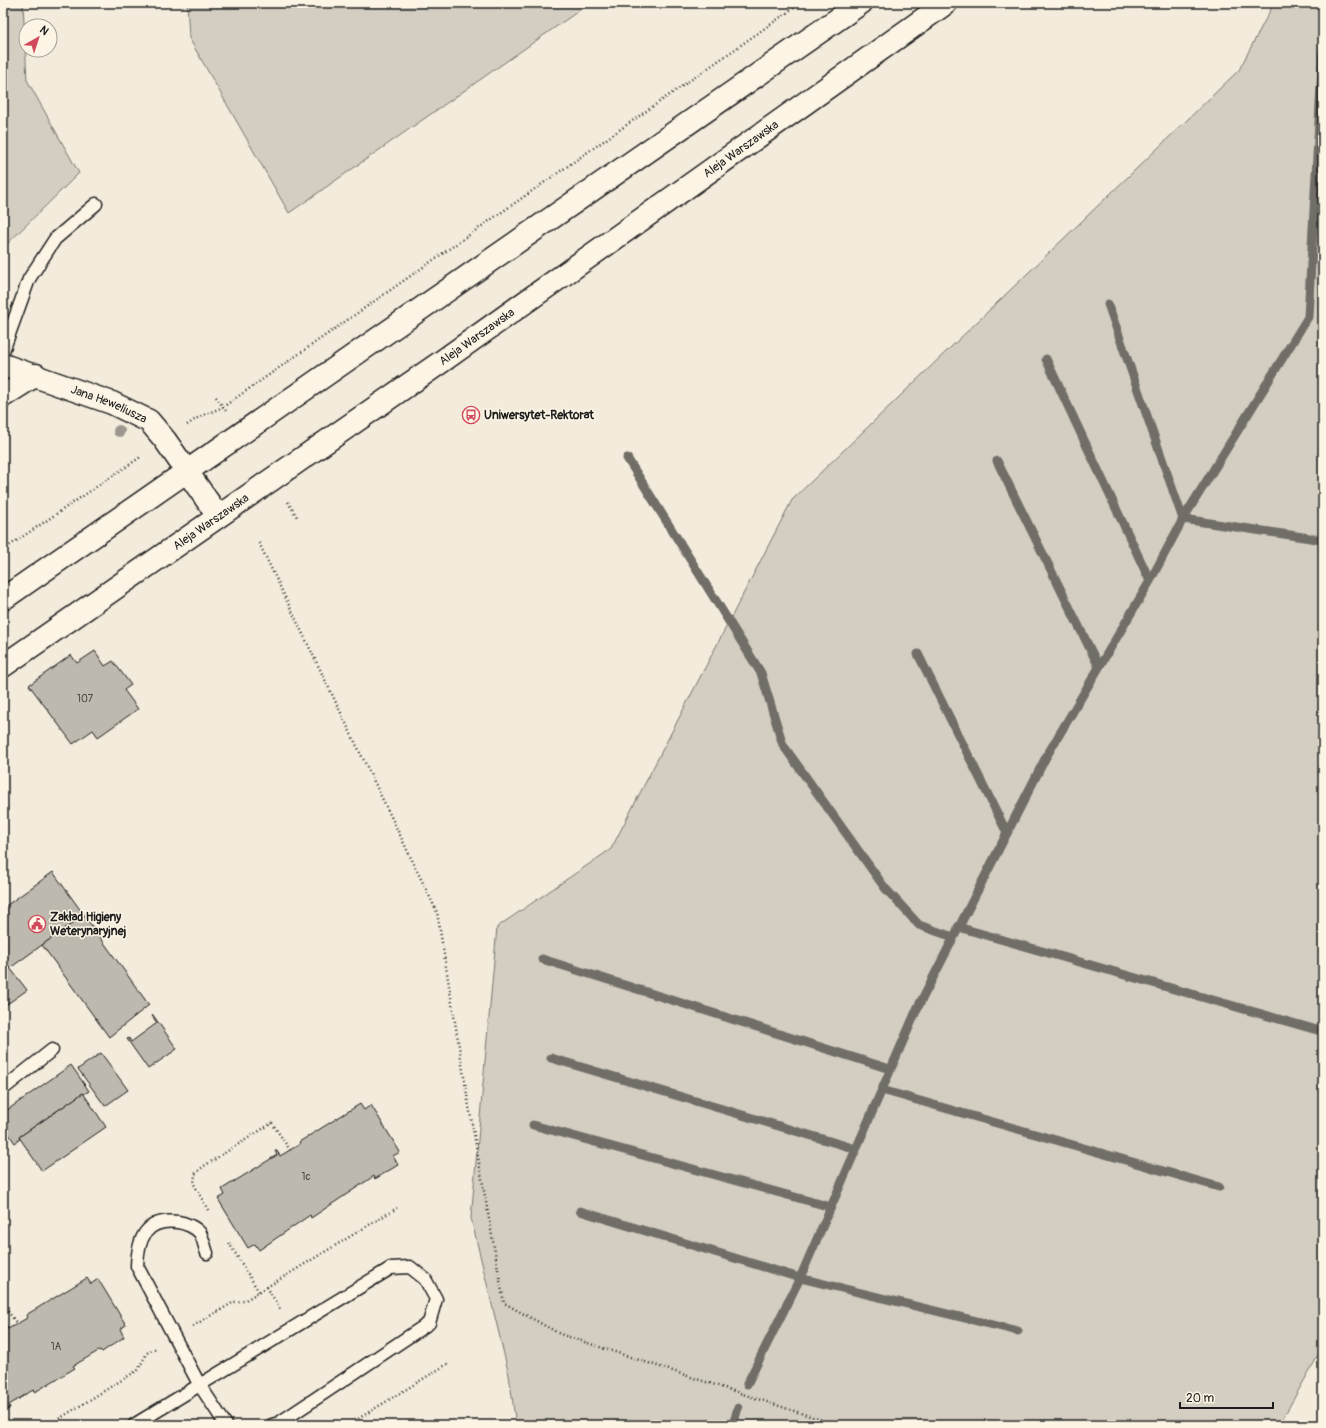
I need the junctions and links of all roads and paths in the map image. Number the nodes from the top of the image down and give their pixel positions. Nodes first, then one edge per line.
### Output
1 (801, 3) edge
2 (861, 3) edge
3 (946, 3) edge
4 (96, 204) dead end
5 (3, 351) edge
6 (3, 365) edge
7 (36, 375) junction
8 (3, 396) edge
9 (216, 397) dead end
10 (223, 407) junction
11 (226, 411) dead end
12 (199, 417) dead end
13 (137, 460) dead end
14 (188, 471) junction
15 (286, 500) dead end
16 (218, 516) junction
17 (297, 517) dead end
18 (259, 543) dead end
19 (3, 550) edge
20 (3, 599) edge
21 (3, 666) edge
22 (52, 1050) dead end
23 (3, 1089) edge
24 (290, 1150) dead end
25 (397, 1208) dead end
26 (209, 1211) dead end
27 (226, 1238) dead end
28 (207, 1253) dead end
29 (259, 1292) junction
30 (3, 1307) edge
31 (17, 1324) dead end
32 (174, 1337) junction
33 (449, 1363) dead end
34 (199, 1384) junction
35 (49, 1425) edge
36 (134, 1425) edge
37 (226, 1425) edge
38 (272, 1425) edge
39 (348, 1425) edge
40 (838, 1425) edge

1 - 10 path
2 - 14 main road
3 - 16 main road, Aleja Warszawska
4 - 5 lane
6 - 7 main road, Jana Heweliusza
7 - 8 main road
7 - 14 main road, Jana Heweliusza
9 - 10 path
10 - 11 path
10 - 12 path
13 - 19 path
14 - 16 main road, Jana Heweliusza
14 - 20 main road
15 - 17 path
16 - 21 main road, Aleja Warszawska
18 - 40 path
22 - 23 lane
24 - 26 path
25 - 29 path
27 - 29 path
28 - 32 lane
29 - 32 path
30 - 31 path
32 - 34 lane
32 - 35 path
33 - 39 path
34 - 36 lane
34 - 37 lane
34 - 38 lane

